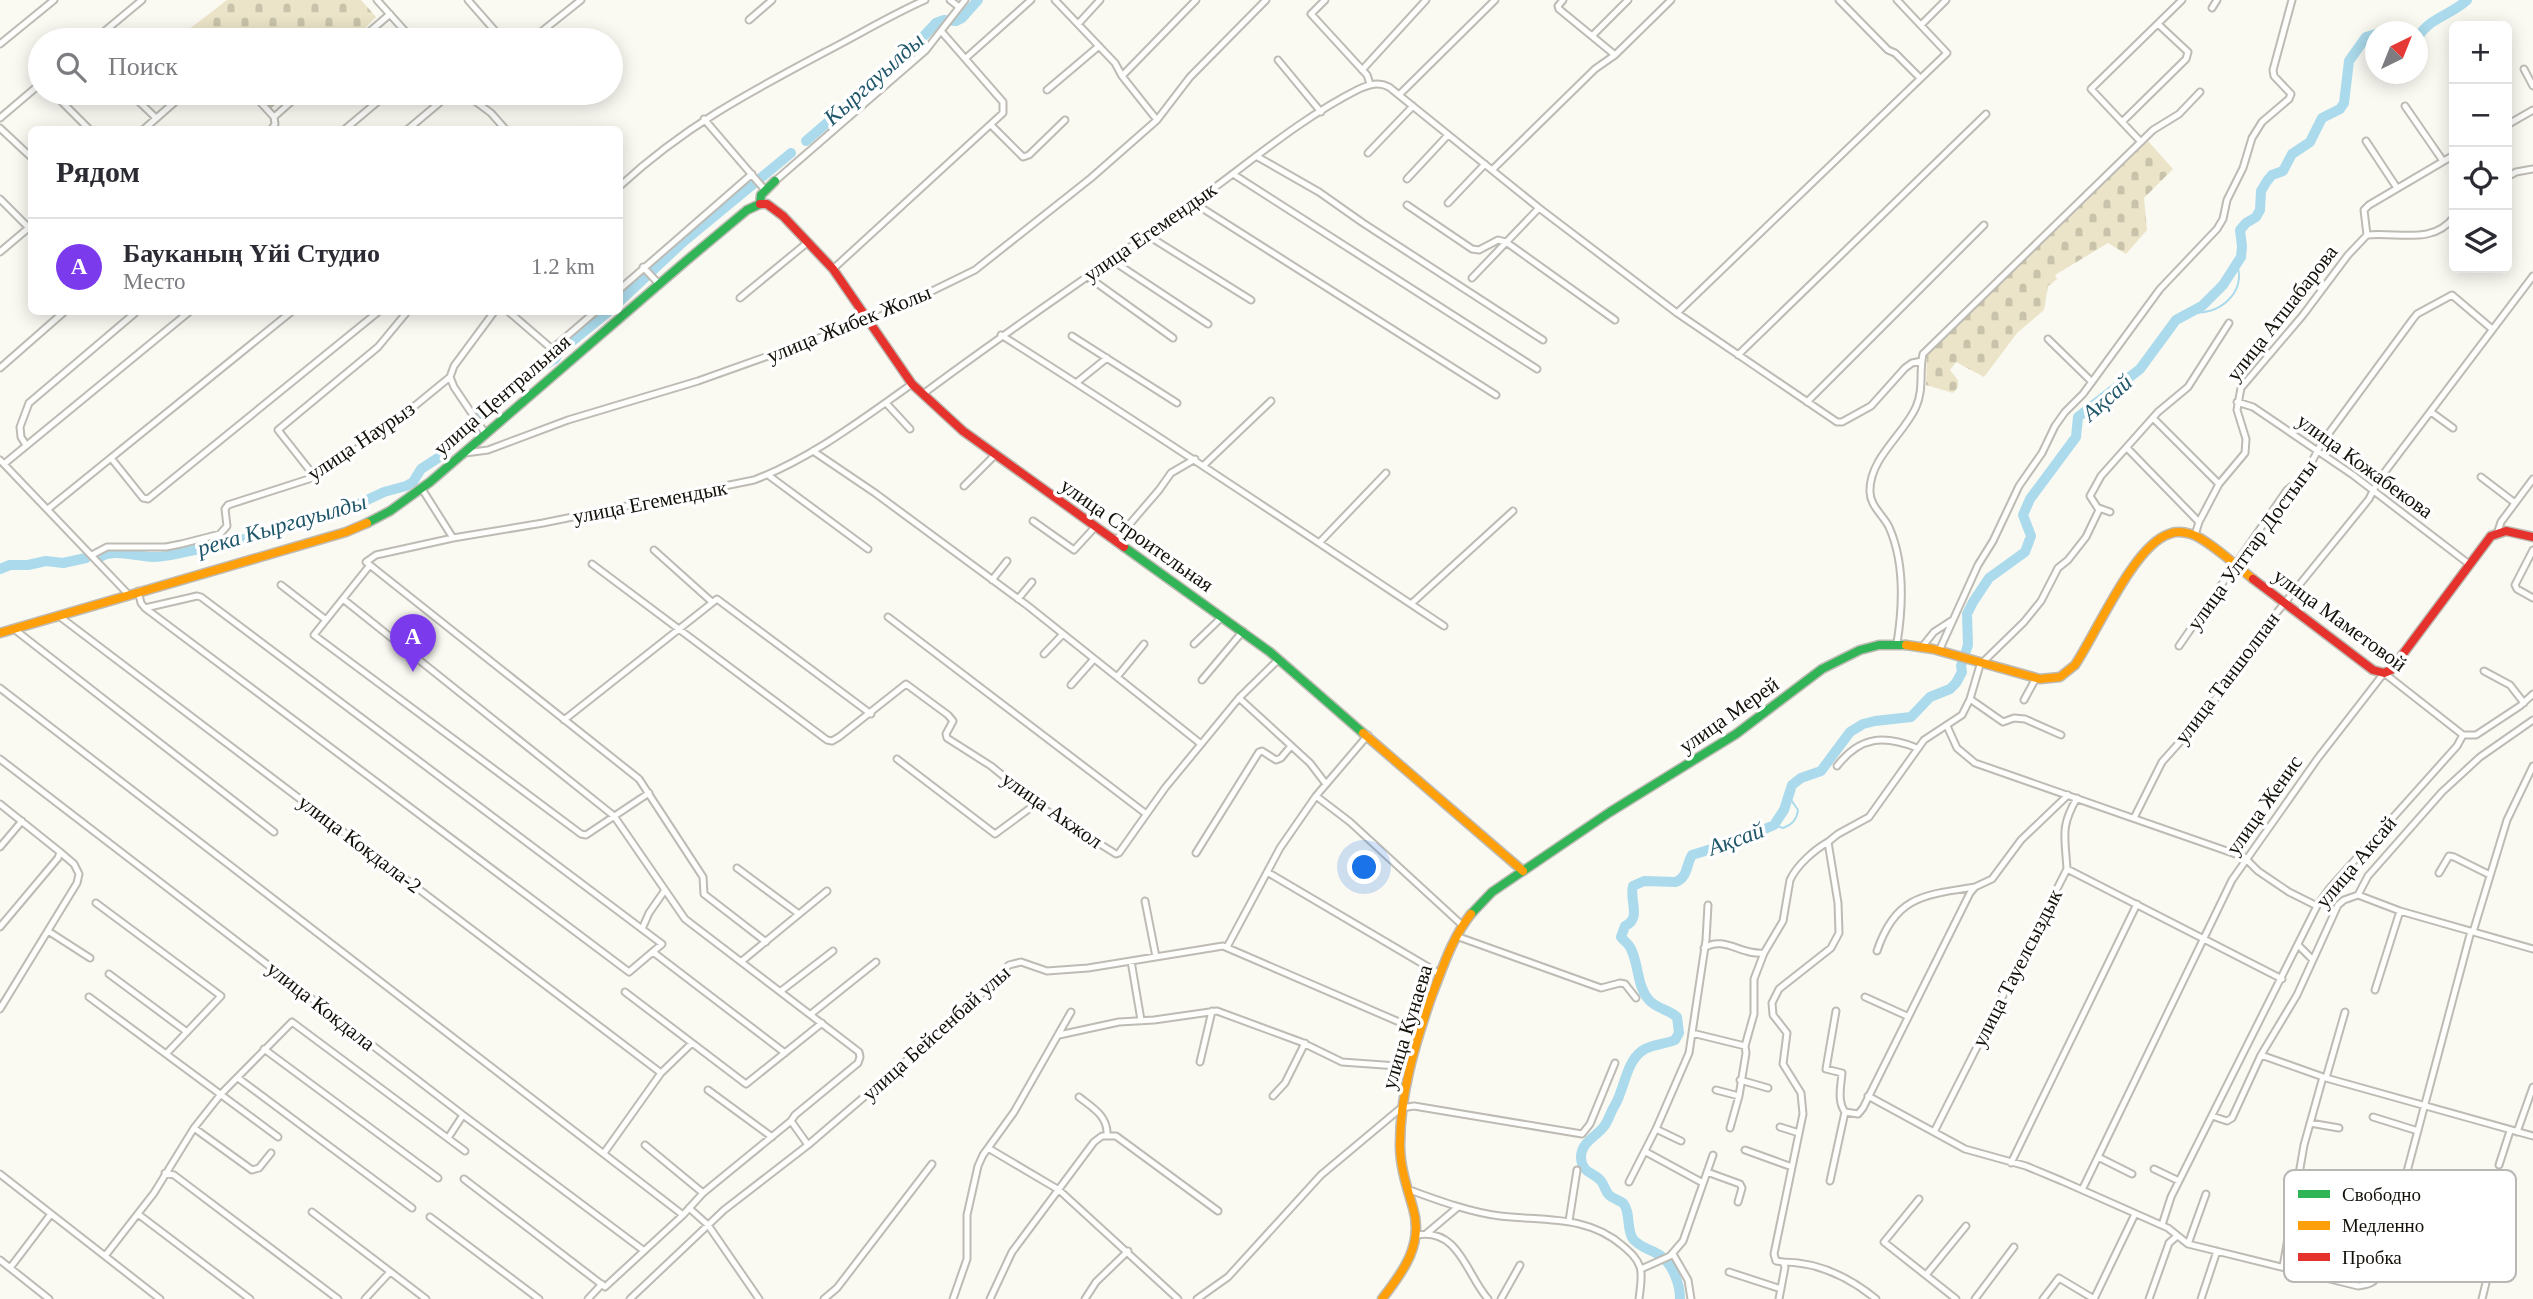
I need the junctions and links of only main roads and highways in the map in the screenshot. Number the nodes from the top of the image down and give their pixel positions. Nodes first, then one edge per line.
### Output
1 (775, 181) road end
2 (760, 204) junction
3 (623, 312) edge
4 (619, 315) edge
5 (2533, 537) edge
6 (0, 634) edge
7 (1980, 664) joint
8 (2384, 673) joint
9 (1524, 871) junction
10 (1382, 1299) edge

1 - 2 main road
2 - 3 main road, улица Центральная
2 - 9 main road, улица Строительная
4 - 6 main road, улица Центральная
5 - 8 main road, улица Женис
7 - 8 main road, улица Маметовой
7 - 9 main road, улица Мерей
9 - 10 main road, улица Кунаева

